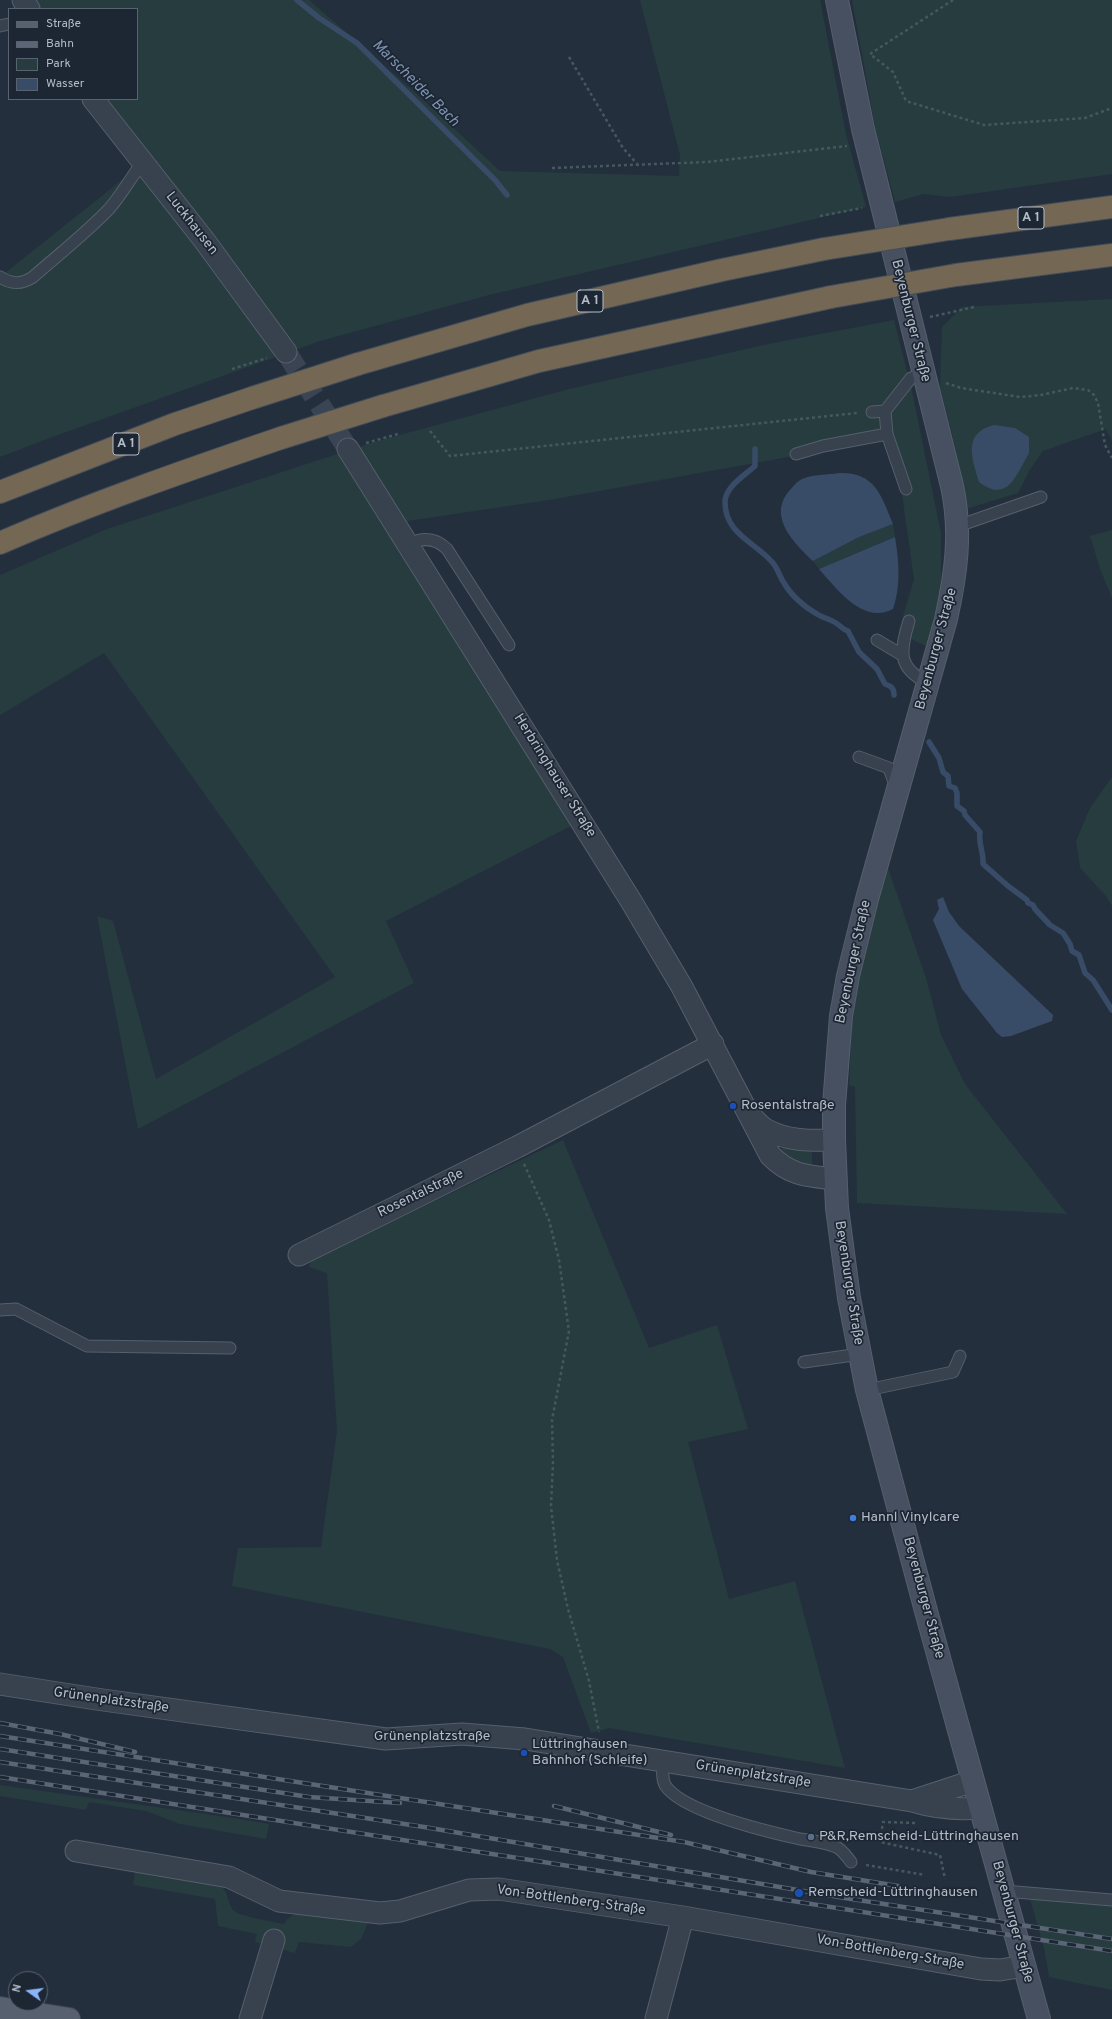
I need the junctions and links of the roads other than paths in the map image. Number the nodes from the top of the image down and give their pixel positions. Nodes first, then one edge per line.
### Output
1 (837, 0) edge
2 (94, 100) edge
3 (143, 162) junction
4 (1112, 207) edge
5 (1112, 255) edge
6 (0, 277) edge
7 (277, 355) tunnel mouth
8 (933, 376) junction
9 (885, 411) junction
10 (872, 412) dead end
11 (887, 434) junction
12 (356, 446) tunnel mouth
13 (796, 454) dead end
14 (906, 489) dead end
15 (0, 492) edge
16 (1041, 497) dead end
17 (958, 526) junction
18 (0, 543) edge
19 (409, 544) junction
20 (909, 621) dead end
21 (877, 640) dead end
22 (509, 645) dead end
23 (902, 655) junction
24 (928, 683) junction
25 (859, 757) dead end
26 (899, 785) junction
27 (713, 1044) junction
28 (747, 1112) junction
29 (834, 1140) junction
30 (835, 1179) junction
31 (299, 1255) dead end
32 (0, 1310) edge
33 (230, 1348) dead end
34 (860, 1354) junction
35 (960, 1356) dead end
36 (804, 1362) dead end
37 (867, 1390) junction
38 (0, 1684) edge
39 (664, 1761) junction
40 (973, 1781) junction
41 (912, 1801) junction
42 (980, 1808) junction
43 (76, 1851) dead end
44 (851, 1862) road end
45 (1004, 1891) junction
46 (1112, 1900) edge
47 (683, 1917) junction
48 (274, 1940) dead end
49 (1024, 1966) junction
50 (0, 2008) edge
51 (69, 2019) edge
52 (250, 2019) edge
53 (656, 2019) edge
54 (1039, 2019) edge

1 - 8 main road, Beyenburger Straße
2 - 3 street, Luckhausen
3 - 6 lane
3 - 7 street, Luckhausen
4 - 15 highway, A 1, bridge
5 - 18 highway, bridge
8 - 9 lane
8 - 17 main road, Beyenburger Straße
9 - 10 lane
9 - 11 lane
11 - 13 lane
11 - 14 lane
12 - 19 street, Herbringhauser Straße
16 - 17 lane
17 - 24 main road, Beyenburger Straße
19 - 22 lane
19 - 27 street, Herbringhauser Straße
20 - 23 lane
21 - 23 lane
23 - 24 lane
24 - 26 main road, Beyenburger Straße
25 - 26 lane
26 - 29 main road, Beyenburger Straße
27 - 28 street, Herbringhauser Straße
27 - 31 street, Rosentalstraße
28 - 29 street, Herbringhauser Straße
28 - 30 street, Herbringhauser Straße
29 - 30 main road, Beyenburger Straße
30 - 34 main road, Beyenburger Straße
32 - 33 lane
34 - 36 lane
34 - 37 main road, Beyenburger Straße
35 - 37 lane
37 - 40 main road, Beyenburger Straße
38 - 39 street, Grünenplatzstraße
39 - 41 street, Grünenplatzstraße
39 - 44 lane
40 - 41 street, Grünenplatzstraße
40 - 42 main road, Beyenburger Straße
41 - 42 street, Grünenplatzstraße
42 - 45 main road, Beyenburger Straße
43 - 47 street, Von-Bottlenberg-Straße
45 - 46 lane
45 - 49 main road, Beyenburger Straße
47 - 49 street, Von-Bottlenberg-Straße
47 - 53 street
48 - 52 street
49 - 54 main road, Beyenburger Straße
50 - 51 main road

